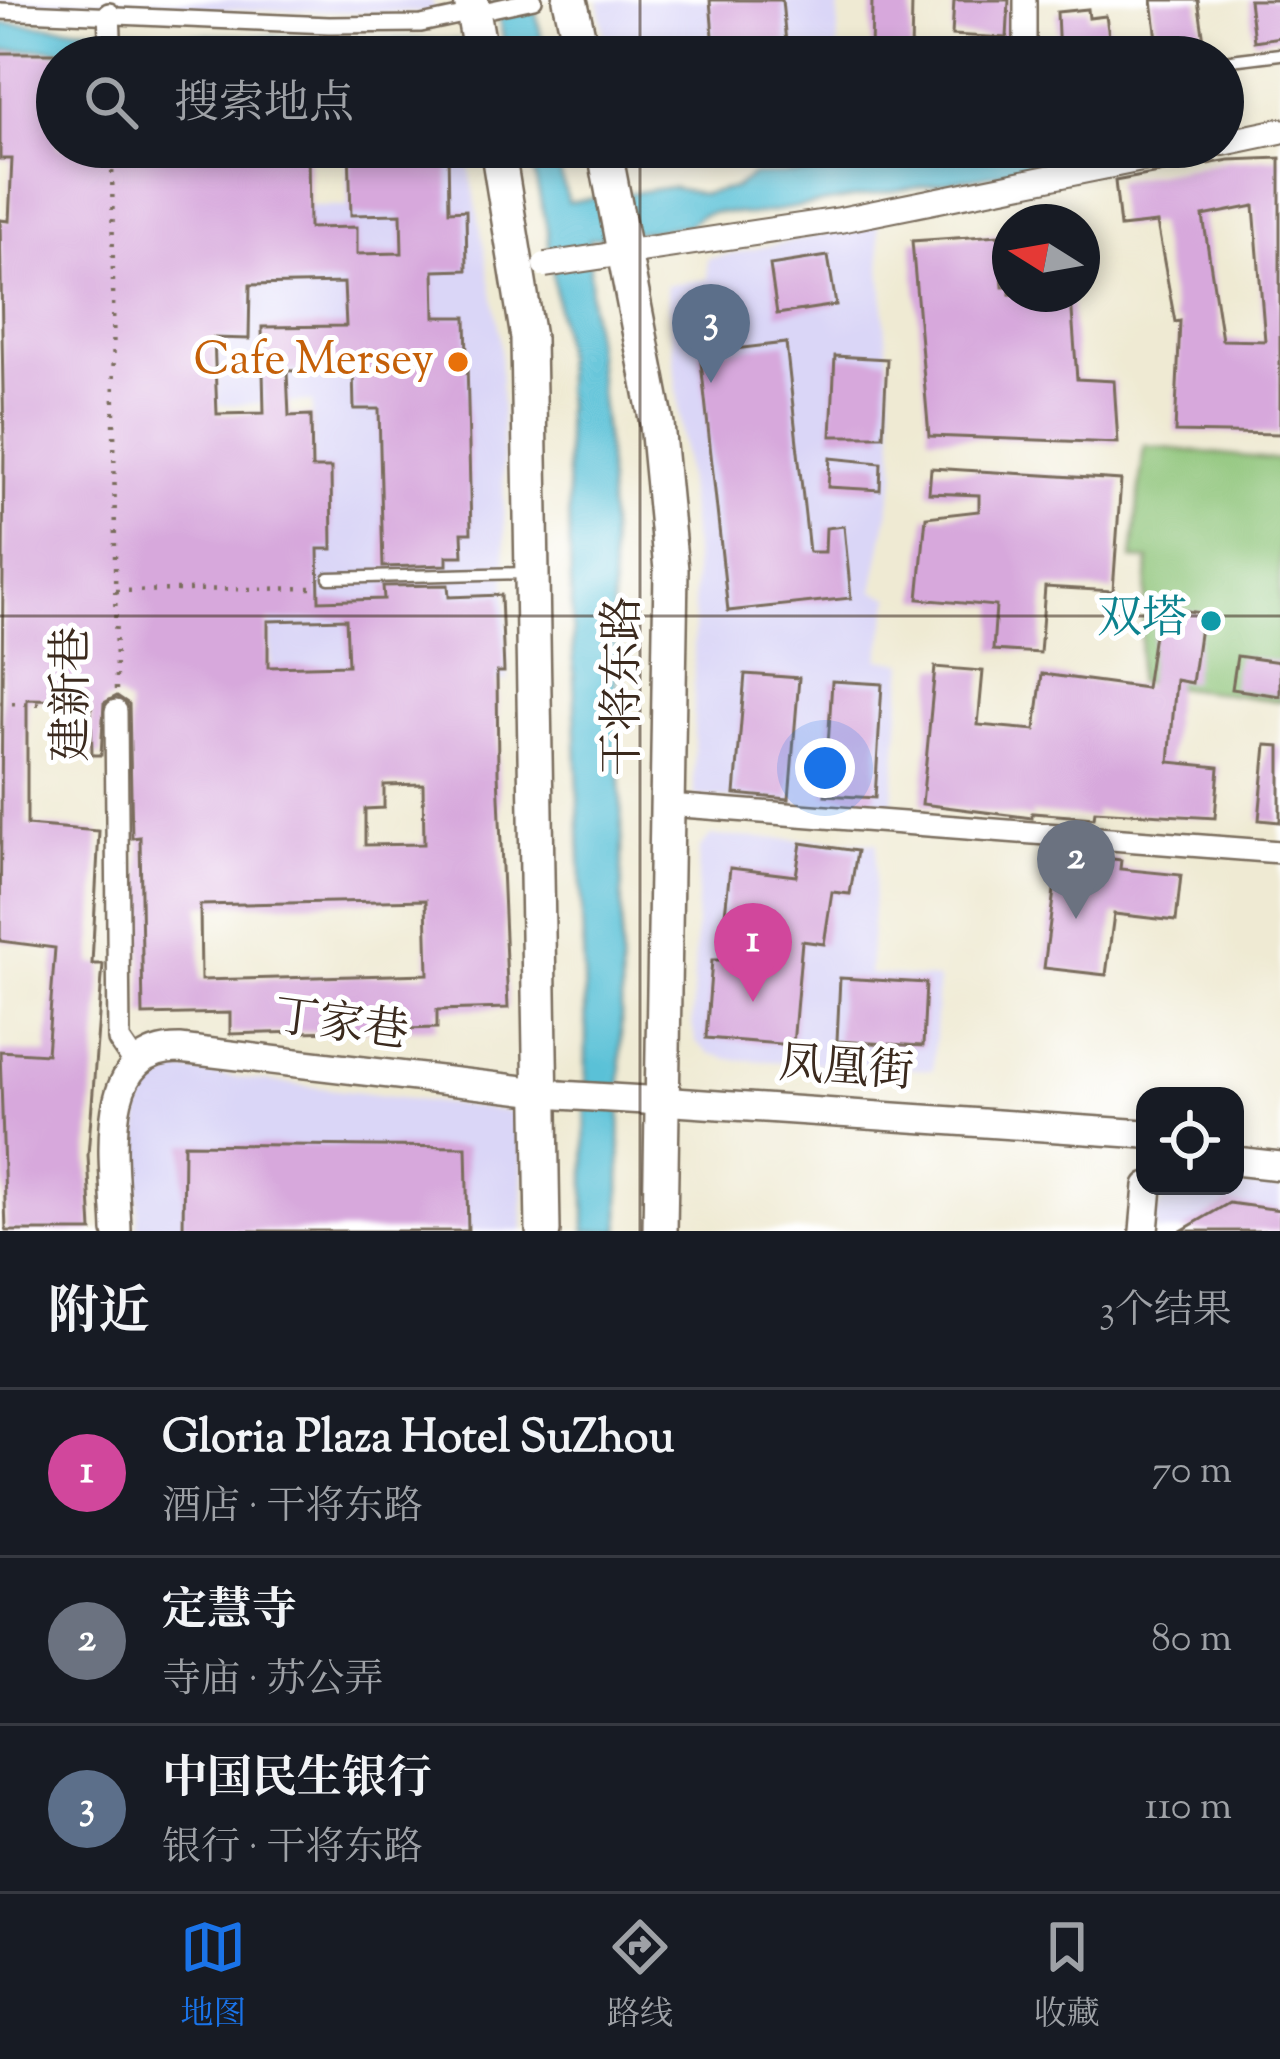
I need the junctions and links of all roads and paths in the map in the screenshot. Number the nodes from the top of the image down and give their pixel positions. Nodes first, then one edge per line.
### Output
1 (185, 0) edge
2 (534, 0) edge
3 (570, 0) edge
4 (1025, 0) edge
5 (0, 11) edge
6 (185, 18) junction
7 (110, 19) junction
8 (478, 22) edge
9 (110, 36) edge
10 (578, 36) edge
11 (1025, 36) edge
12 (1280, 54) edge
13 (1244, 58) edge
14 (1280, 131) edge
15 (1244, 139) edge
16 (112, 168) edge
17 (503, 168) edge
18 (607, 168) edge
19 (1098, 168) edge
20 (618, 250) junction
21 (532, 267) junction
22 (530, 572) junction
23 (328, 578) joint
24 (116, 591) junction
25 (0, 703) edge
26 (116, 711) junction
27 (669, 805) junction
28 (1280, 852) edge
29 (134, 1062) junction
30 (550, 1094) junction
31 (652, 1100) junction
32 (1136, 1133) edge
33 (1244, 1144) edge
34 (1280, 1148) edge
35 (1244, 1162) edge
36 (1280, 1166) edge
37 (1147, 1195) edge
38 (117, 1231) edge
39 (543, 1231) edge
40 (660, 1231) edge
41 (1144, 1231) edge

1 - 6 lane
2 - 8 street
3 - 10 main road
4 - 11 street
5 - 7 street
6 - 7 street
6 - 8 street
7 - 9 street
12 - 13 lane
14 - 15 street
16 - 24 path, 建新巷
17 - 21 main road, 干将东路
18 - 20 main road, 干将东路
19 - 20 street
20 - 21 street, bridge
20 - 27 main road, 干将东路
21 - 22 main road, 干将东路
22 - 23 lane
22 - 30 main road, 干将东路
23 - 24 path
24 - 26 path, 建新巷
25 - 26 path
26 - 29 street, 建新巷
27 - 28 street
27 - 31 main road, 干将东路
29 - 30 main road, 丁家巷
29 - 38 main road
30 - 31 main road, 凤凰街, bridge
30 - 39 main road, 干将东路
31 - 32 main road, 凤凰街
31 - 40 main road, 干将东路
33 - 34 main road
35 - 36 main road
37 - 41 main road

